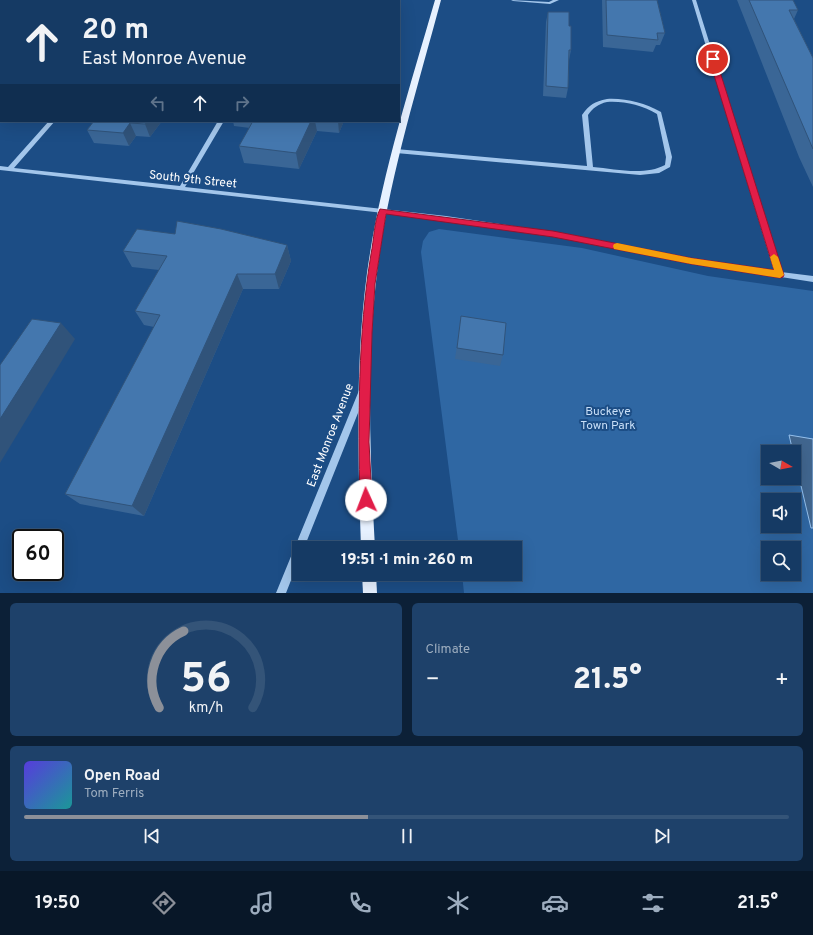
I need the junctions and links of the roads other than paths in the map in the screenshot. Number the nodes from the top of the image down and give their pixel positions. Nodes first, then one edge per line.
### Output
1 (438, 0) edge
2 (513, 0) edge
3 (557, 0) edge
4 (694, 0) edge
5 (51, 122) edge
6 (220, 122) edge
7 (396, 151) junction
8 (0, 168) edge
9 (9, 169) junction
10 (590, 169) junction
11 (182, 189) junction
12 (383, 211) junction
13 (780, 275) junction
14 (813, 279) edge
15 (364, 388) junction
16 (302, 541) edge
17 (368, 541) edge
18 (292, 566) edge
19 (369, 581) edge
20 (281, 593) edge
21 (370, 593) edge

1 - 7 main road, East Monroe Avenue
2 - 3 street
4 - 13 street
5 - 9 street
6 - 11 street
7 - 10 street
7 - 12 main road, East Monroe Avenue
8 - 9 street, South 9th Street
9 - 11 street, South 9th Street
10 - 10 street
11 - 12 street, South 9th Street
12 - 13 street, South 9th Street
12 - 15 main road, East Monroe Avenue
13 - 14 street, South 9th Street
15 - 16 street, East Monroe Avenue
15 - 17 main road
18 - 20 street, East Monroe Avenue
19 - 21 main road

